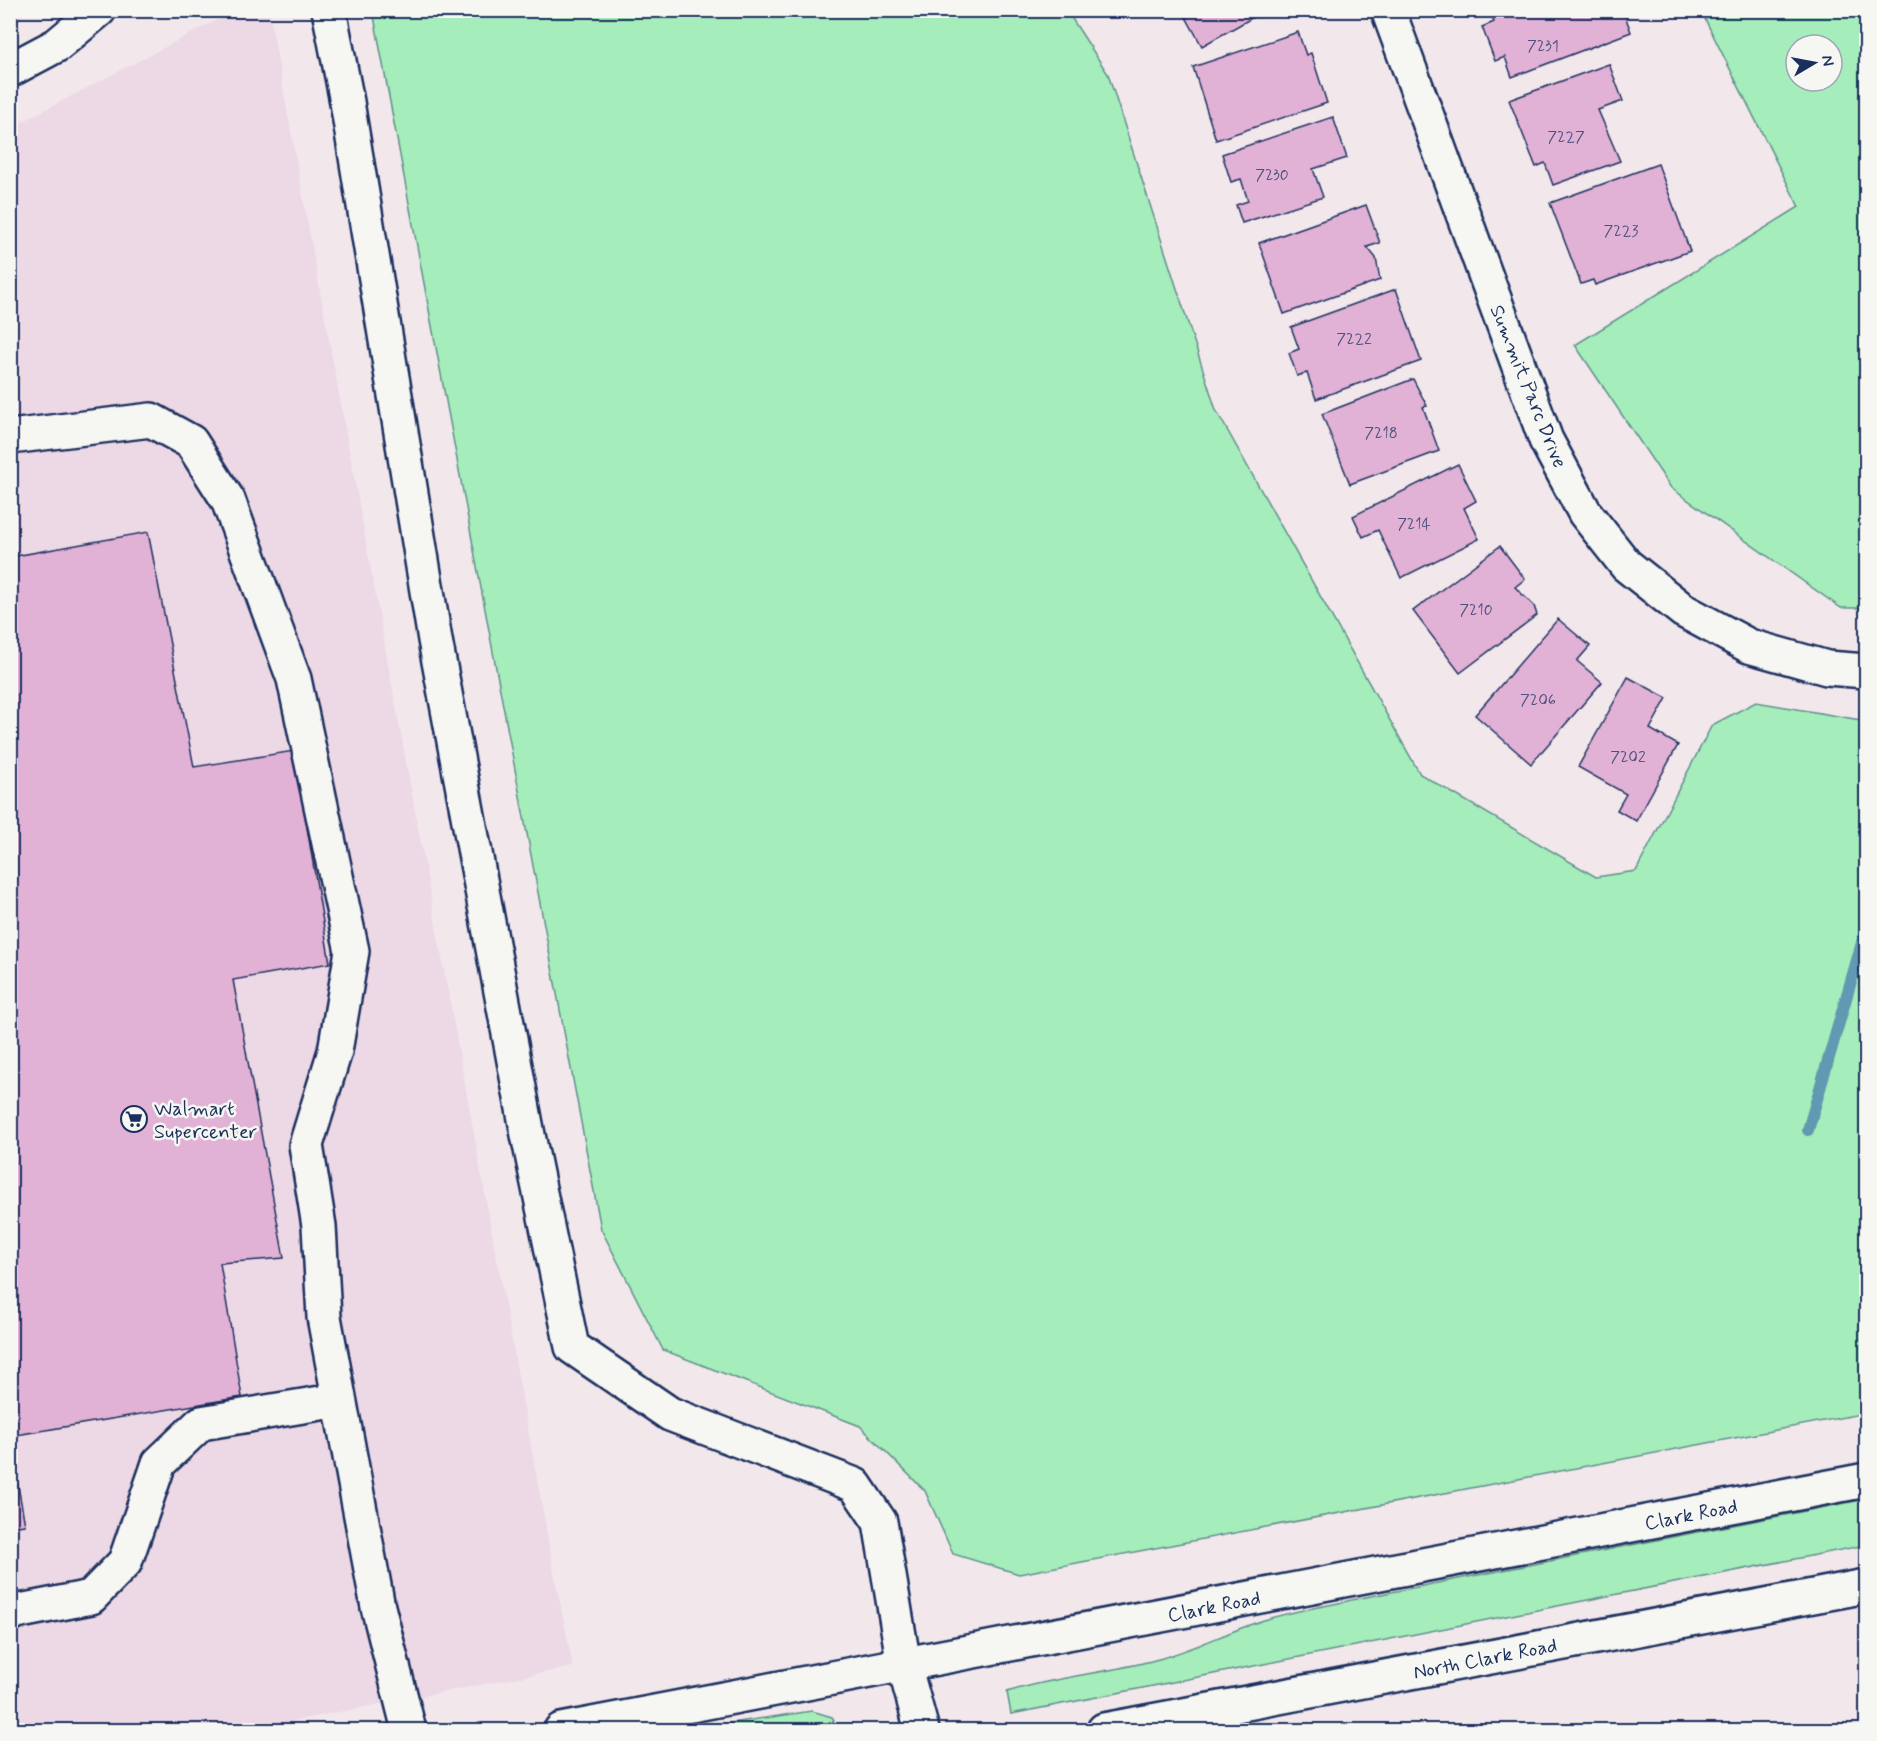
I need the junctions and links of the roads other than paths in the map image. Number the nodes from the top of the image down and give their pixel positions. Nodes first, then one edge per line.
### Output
1 (99, 10) edge
2 (329, 10) edge
3 (1388, 10) edge
4 (10, 70) edge
5 (10, 437) edge
6 (1866, 671) edge
7 (339, 1400) junction
8 (1866, 1480) edge
9 (1866, 1586) edge
10 (10, 1613) edge
11 (904, 1665) junction
12 (409, 1731) edge
13 (561, 1731) edge
14 (921, 1731) edge
15 (1104, 1731) edge

1 - 4 main road
2 - 11 main road
3 - 6 main road, Summit Parc Drive
5 - 7 main road
7 - 10 main road
7 - 12 main road
8 - 11 main road, Clark Road
9 - 15 main road, North Clark Road
11 - 13 main road, Clark Road
11 - 14 main road

